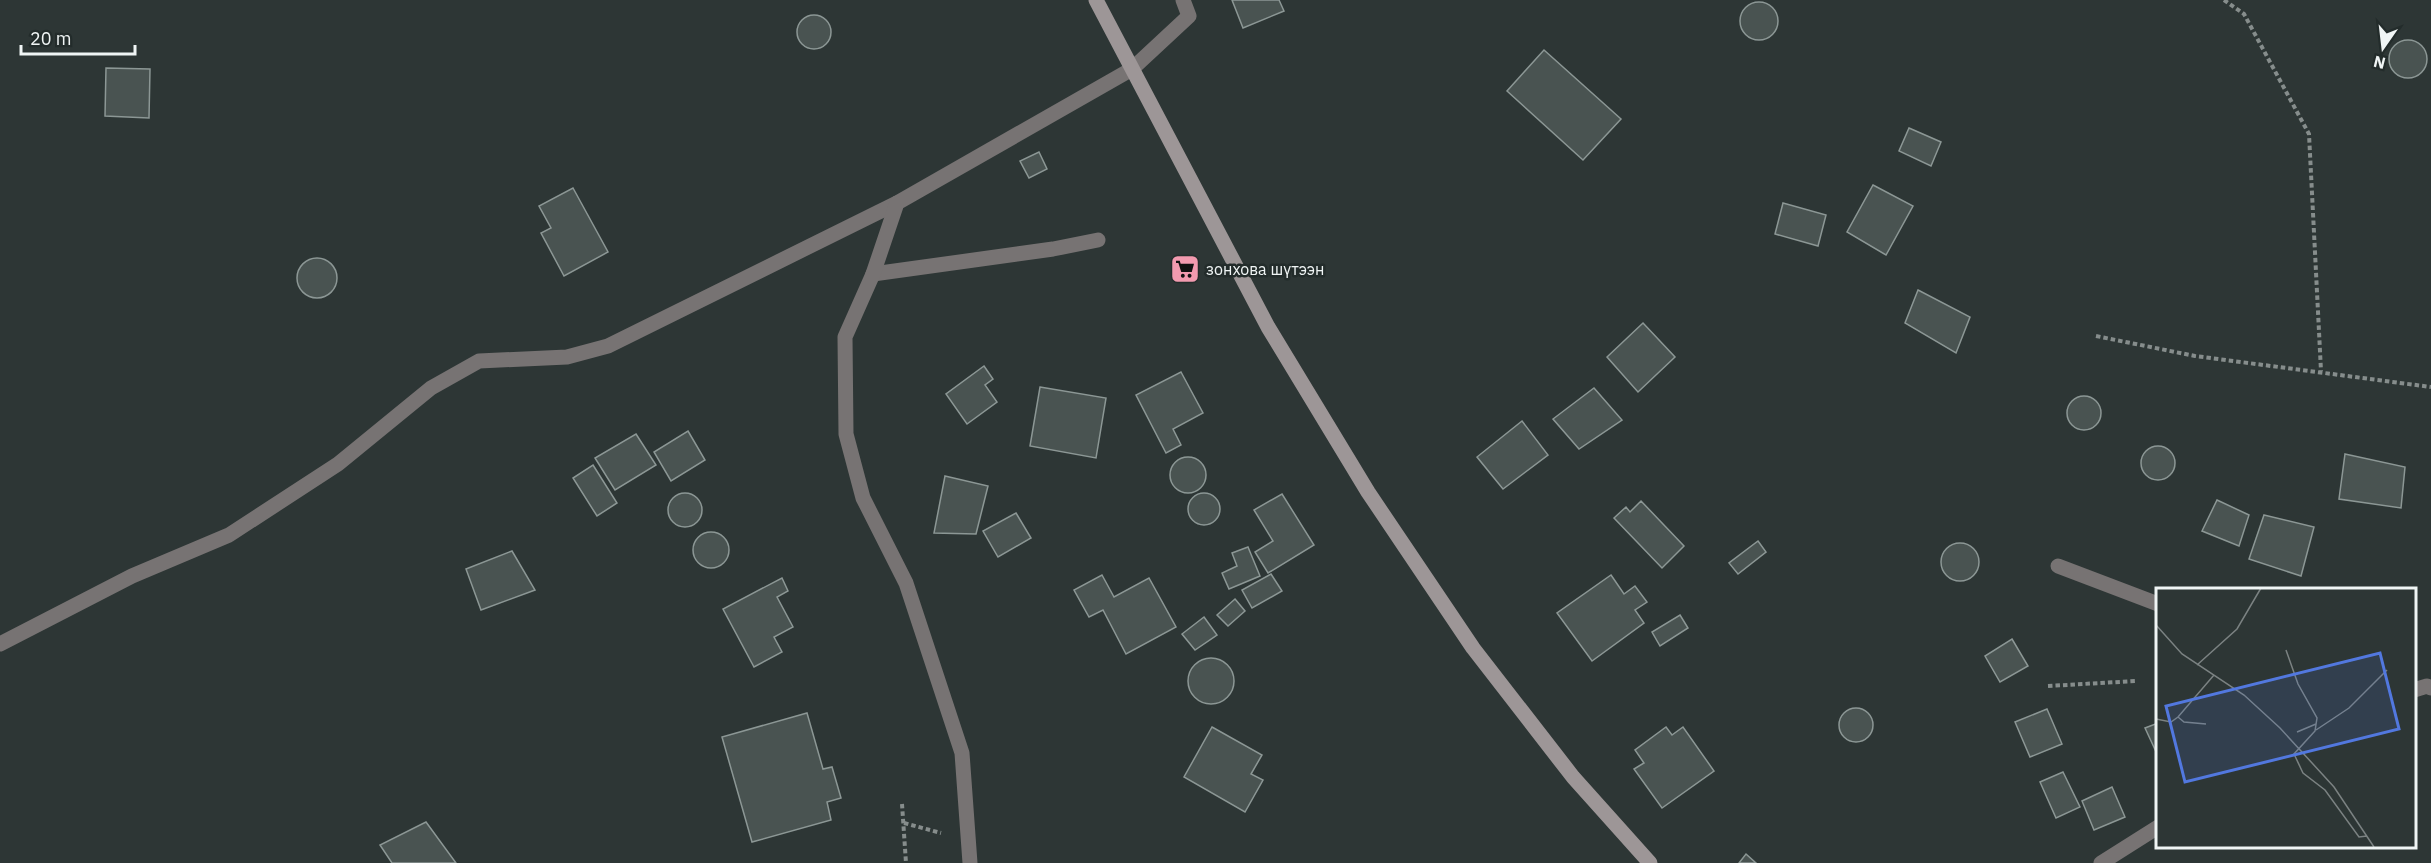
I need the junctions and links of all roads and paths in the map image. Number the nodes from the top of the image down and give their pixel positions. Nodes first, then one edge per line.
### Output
1 (1096, 0) edge
2 (1183, 0) edge
3 (2224, 0) edge
4 (1132, 69) junction
5 (897, 203) junction
6 (1098, 240) dead end
7 (873, 274) junction
8 (2096, 336) dead end
9 (2321, 371) junction
10 (2431, 387) edge
11 (2058, 566) dead end
12 (2156, 603) edge
13 (0, 644) edge
14 (2136, 681) dead end
15 (2048, 686) dead end
16 (2431, 688) edge
17 (2416, 690) edge
18 (902, 804) dead end
19 (904, 823) junction
20 (2156, 828) edge
21 (945, 834) dead end
22 (906, 863) edge
23 (970, 863) edge
24 (1650, 863) edge
25 (2101, 863) edge

1 - 4 main road
2 - 4 street
3 - 9 path
4 - 5 street
4 - 24 main road
5 - 7 street
5 - 13 street
6 - 7 street
7 - 23 street
8 - 9 path
9 - 10 path
11 - 12 street
14 - 15 path
16 - 17 street
18 - 19 path
19 - 21 path
19 - 22 path
20 - 25 street

